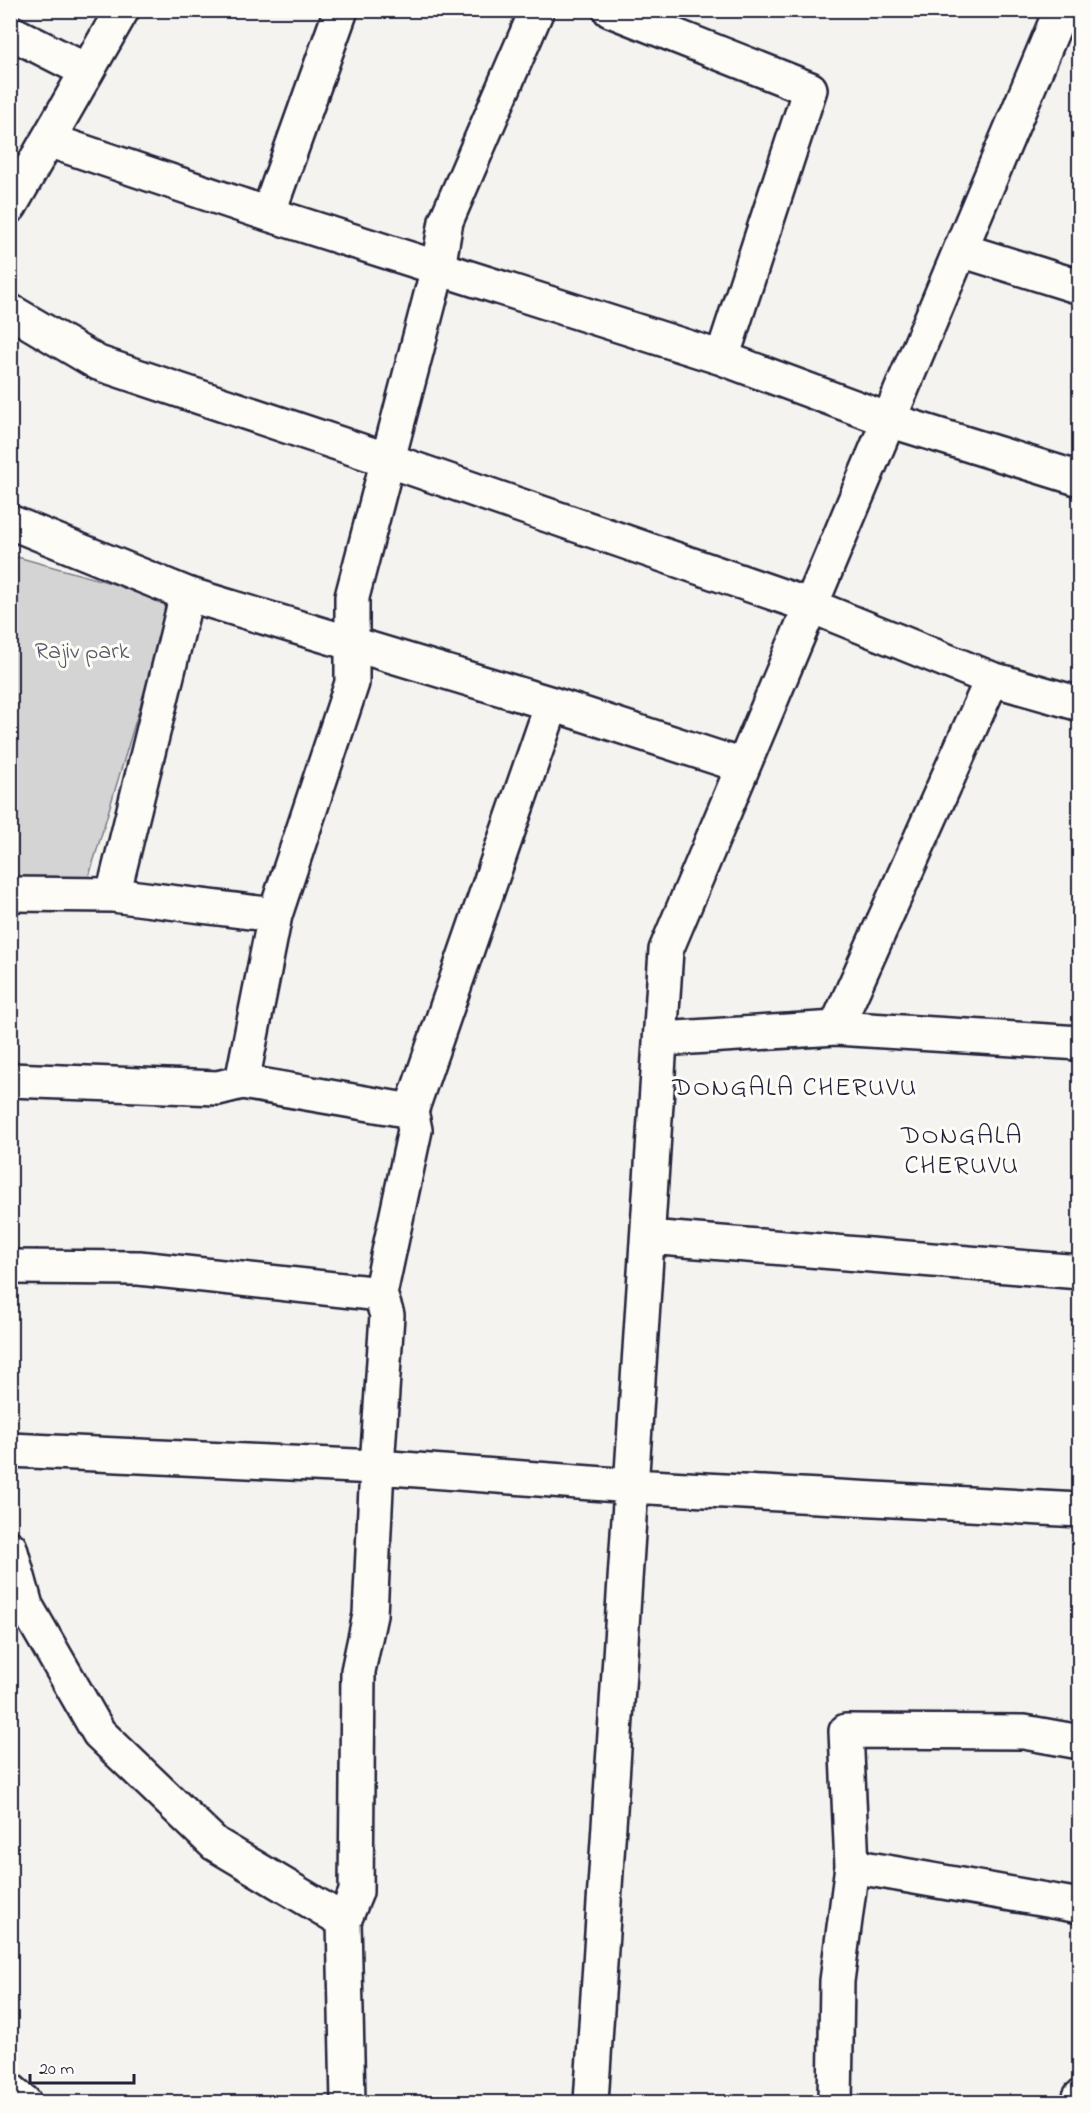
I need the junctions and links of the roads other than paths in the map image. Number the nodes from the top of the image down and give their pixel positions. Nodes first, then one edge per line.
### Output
1 (122, 10) edge
2 (341, 10) edge
3 (537, 10) edge
4 (610, 10) edge
5 (1061, 10) edge
6 (10, 32) edge
7 (87, 71) junction
8 (48, 140) junction
9 (10, 206) edge
10 (268, 214) junction
11 (961, 250) junction
12 (438, 268) junction
13 (1080, 287) edge
14 (10, 311) edge
15 (722, 358) junction
16 (889, 420) junction
17 (388, 460) junction
18 (1080, 479) edge
19 (10, 522) edge
20 (187, 594) junction
21 (811, 606) junction
22 (354, 645) junction
23 (992, 679) junction
24 (552, 705) junction
25 (1080, 705) edge
26 (743, 766) junction
27 (10, 894) edge
28 (113, 895) junction
29 (275, 915) junction
30 (836, 1028) junction
31 (660, 1039) junction
32 (1080, 1043) edge
33 (10, 1080) edge
34 (242, 1082) junction
35 (411, 1111) junction
36 (648, 1237) junction
37 (10, 1267) edge
38 (1080, 1272) edge
39 (380, 1294) junction
40 (10, 1450) edge
41 (377, 1467) junction
42 (631, 1486) junction
43 (1080, 1510) edge
44 (10, 1548) edge
45 (1080, 1742) edge
46 (852, 1866) junction
47 (1080, 1906) edge
48 (344, 1921) junction
49 (10, 2090) edge
50 (1080, 2097) edge
51 (24, 2103) edge
52 (348, 2103) edge
53 (591, 2103) edge
54 (835, 2103) edge
55 (1079, 2103) edge

1 - 7 street
2 - 10 street
3 - 12 street
4 - 15 street
5 - 11 street
6 - 7 street
7 - 8 street
8 - 9 street
8 - 10 street
10 - 12 street
11 - 13 street
11 - 16 street
12 - 15 street
12 - 17 street
14 - 17 street
15 - 16 street
16 - 18 street
16 - 21 street
17 - 21 street
17 - 22 street
19 - 20 street
20 - 22 street
20 - 28 street
21 - 23 street
21 - 26 street
22 - 24 street
22 - 29 street
23 - 25 street
23 - 30 street
24 - 26 street
24 - 35 street
26 - 31 street
27 - 28 street
28 - 29 street
29 - 34 street
30 - 31 street
30 - 32 street
31 - 36 street
33 - 34 street
34 - 35 street
35 - 39 street
36 - 38 street
36 - 42 street
37 - 39 street
39 - 41 street
40 - 41 street
41 - 42 street
41 - 48 street
42 - 43 street
42 - 53 street
44 - 48 street
45 - 46 street
46 - 47 street
46 - 54 street
48 - 52 street
49 - 51 street
50 - 55 street

